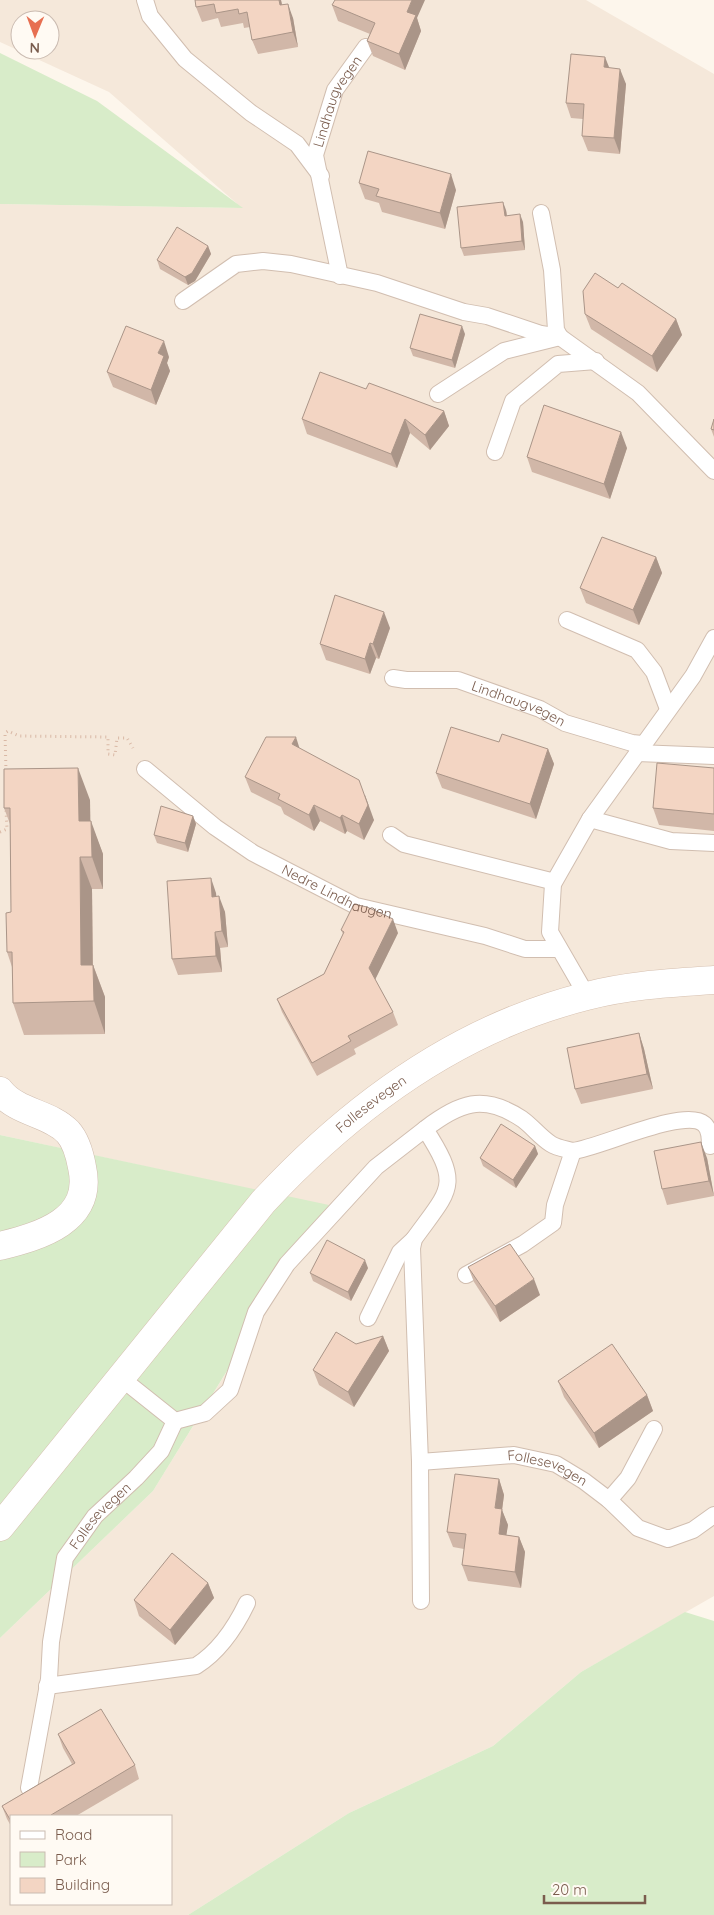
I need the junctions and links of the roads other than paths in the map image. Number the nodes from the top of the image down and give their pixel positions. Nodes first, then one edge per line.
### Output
1 (145, 0) edge
2 (366, 47) edge
3 (321, 176) junction
4 (541, 213) dead end
5 (340, 276) junction
6 (182, 301) dead end
7 (560, 337) junction
8 (596, 361) junction
9 (438, 394) dead end
10 (495, 452) dead end
11 (714, 470) edge
12 (567, 620) dead end
13 (714, 638) edge
14 (393, 678) dead end
15 (668, 710) junction
16 (640, 749) junction
17 (714, 756) edge
18 (145, 769) dead end
19 (590, 819) junction
20 (391, 836) dead end
21 (714, 843) edge
22 (553, 884) junction
23 (558, 949) junction
24 (714, 980) edge
25 (587, 996) junction
26 (0, 1092) edge
27 (425, 1129) junction
28 (710, 1146) dead end
29 (573, 1151) junction
30 (414, 1239) junction
31 (0, 1246) edge
32 (466, 1275) edge
33 (368, 1318) dead end
34 (121, 1378) junction
35 (175, 1421) junction
36 (654, 1429) dead end
37 (420, 1462) junction
38 (609, 1500) junction
39 (714, 1515) edge
40 (0, 1527) edge
41 (421, 1601) dead end
42 (247, 1603) dead end
43 (47, 1686) junction
44 (29, 1788) edge

1 - 3 lane
2 - 3 lane, Lindhaugvegen
3 - 5 lane, Lindhaugvegen
4 - 7 lane
5 - 6 lane
5 - 7 lane
7 - 8 lane
7 - 9 lane
8 - 10 lane
8 - 11 lane
12 - 15 lane
13 - 15 lane
14 - 16 lane, Lindhaugvegen
15 - 16 lane
16 - 17 lane, Lindhaugvegen
16 - 19 lane
18 - 23 lane, Nedre Lindhaugen
19 - 21 lane
19 - 22 lane
20 - 22 lane
22 - 23 lane
23 - 25 lane
24 - 25 main road, Follesevegen
25 - 34 main road, Follesevegen
26 - 31 main road
27 - 29 lane
27 - 30 lane
27 - 35 lane
28 - 29 lane
29 - 32 lane
30 - 33 lane
30 - 37 lane
34 - 35 lane
34 - 40 main road, Follesevegen
35 - 43 lane, Follesevegen
36 - 38 lane
37 - 38 lane, Follesevegen
37 - 41 lane
38 - 39 lane, Follesevegen
42 - 43 lane
43 - 44 lane, Follesevegen

